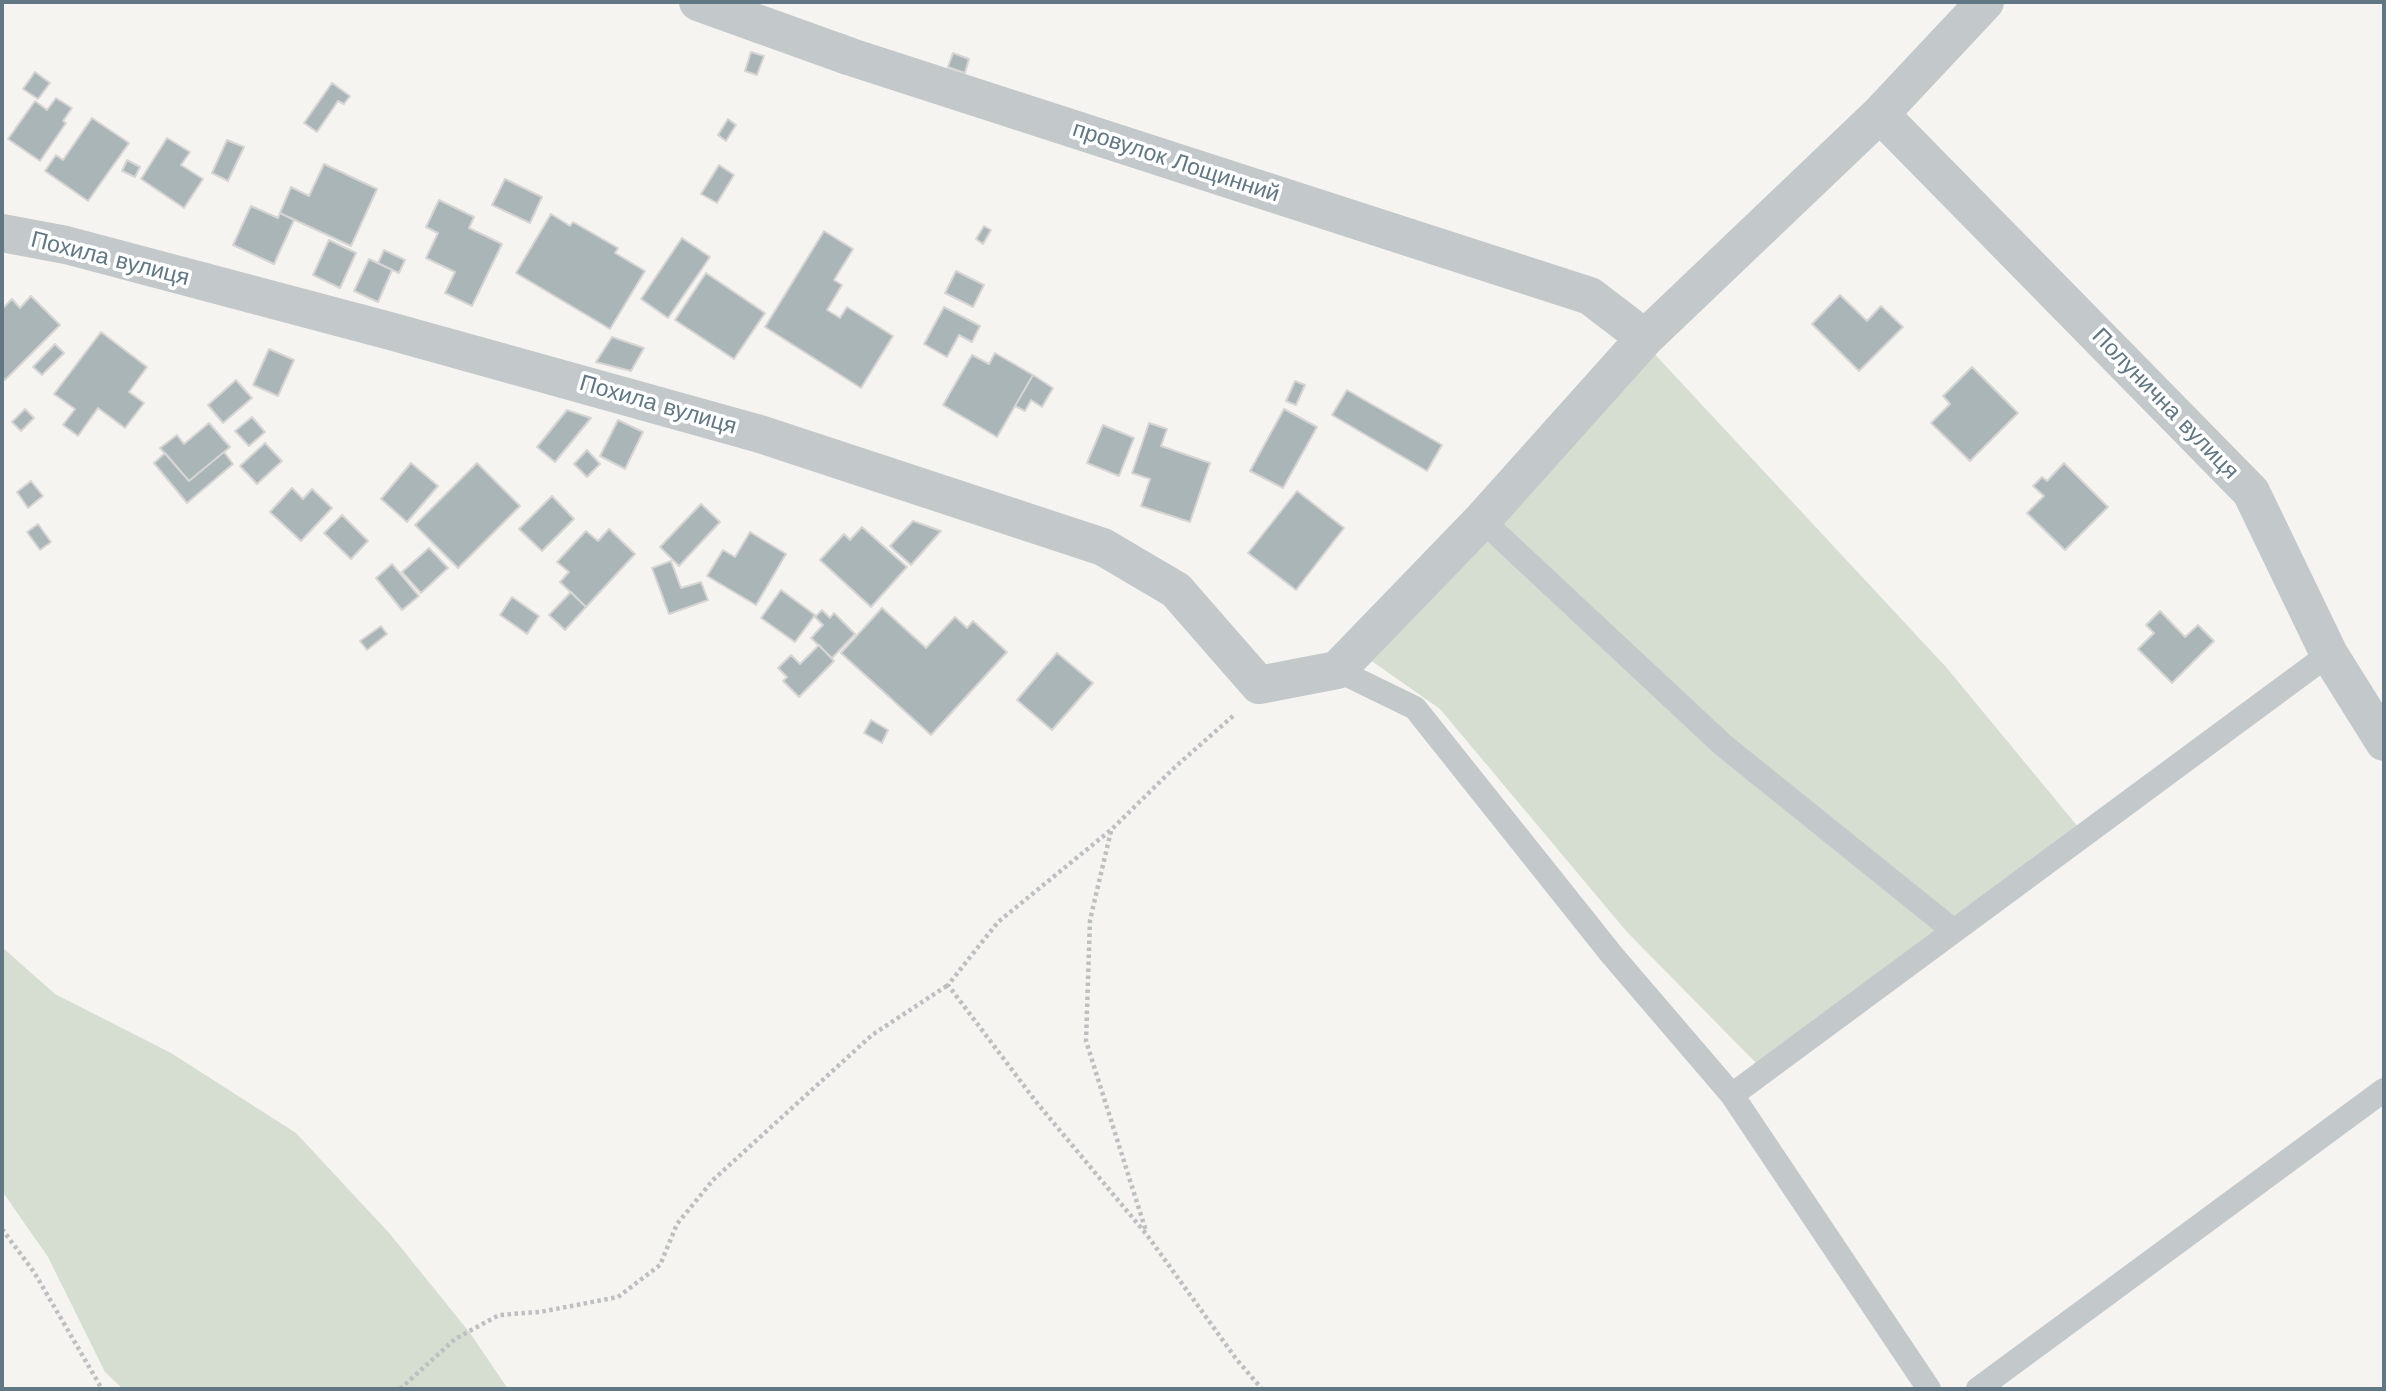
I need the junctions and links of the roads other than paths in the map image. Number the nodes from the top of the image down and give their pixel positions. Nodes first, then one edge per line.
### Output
1 (698, 2) edge
2 (1985, 2) edge
3 (1880, 114) junction
4 (2, 233) edge
5 (1645, 338) junction
6 (1482, 520) junction
7 (2329, 654) junction
8 (1337, 670) junction
9 (2384, 742) edge
10 (1954, 931) junction
11 (2384, 1090) edge
12 (1732, 1095) junction
13 (1929, 1389) edge
14 (1978, 1389) edge

1 - 5 street, провулок Лощинний
2 - 3 street
3 - 5 street
3 - 7 street, Полунична вулиця
4 - 8 street, Похила вулиця
5 - 6 street
6 - 8 street
6 - 10 lane
7 - 9 street, Полунична вулиця
7 - 10 lane
8 - 12 lane
10 - 12 lane
11 - 14 lane
12 - 13 lane

